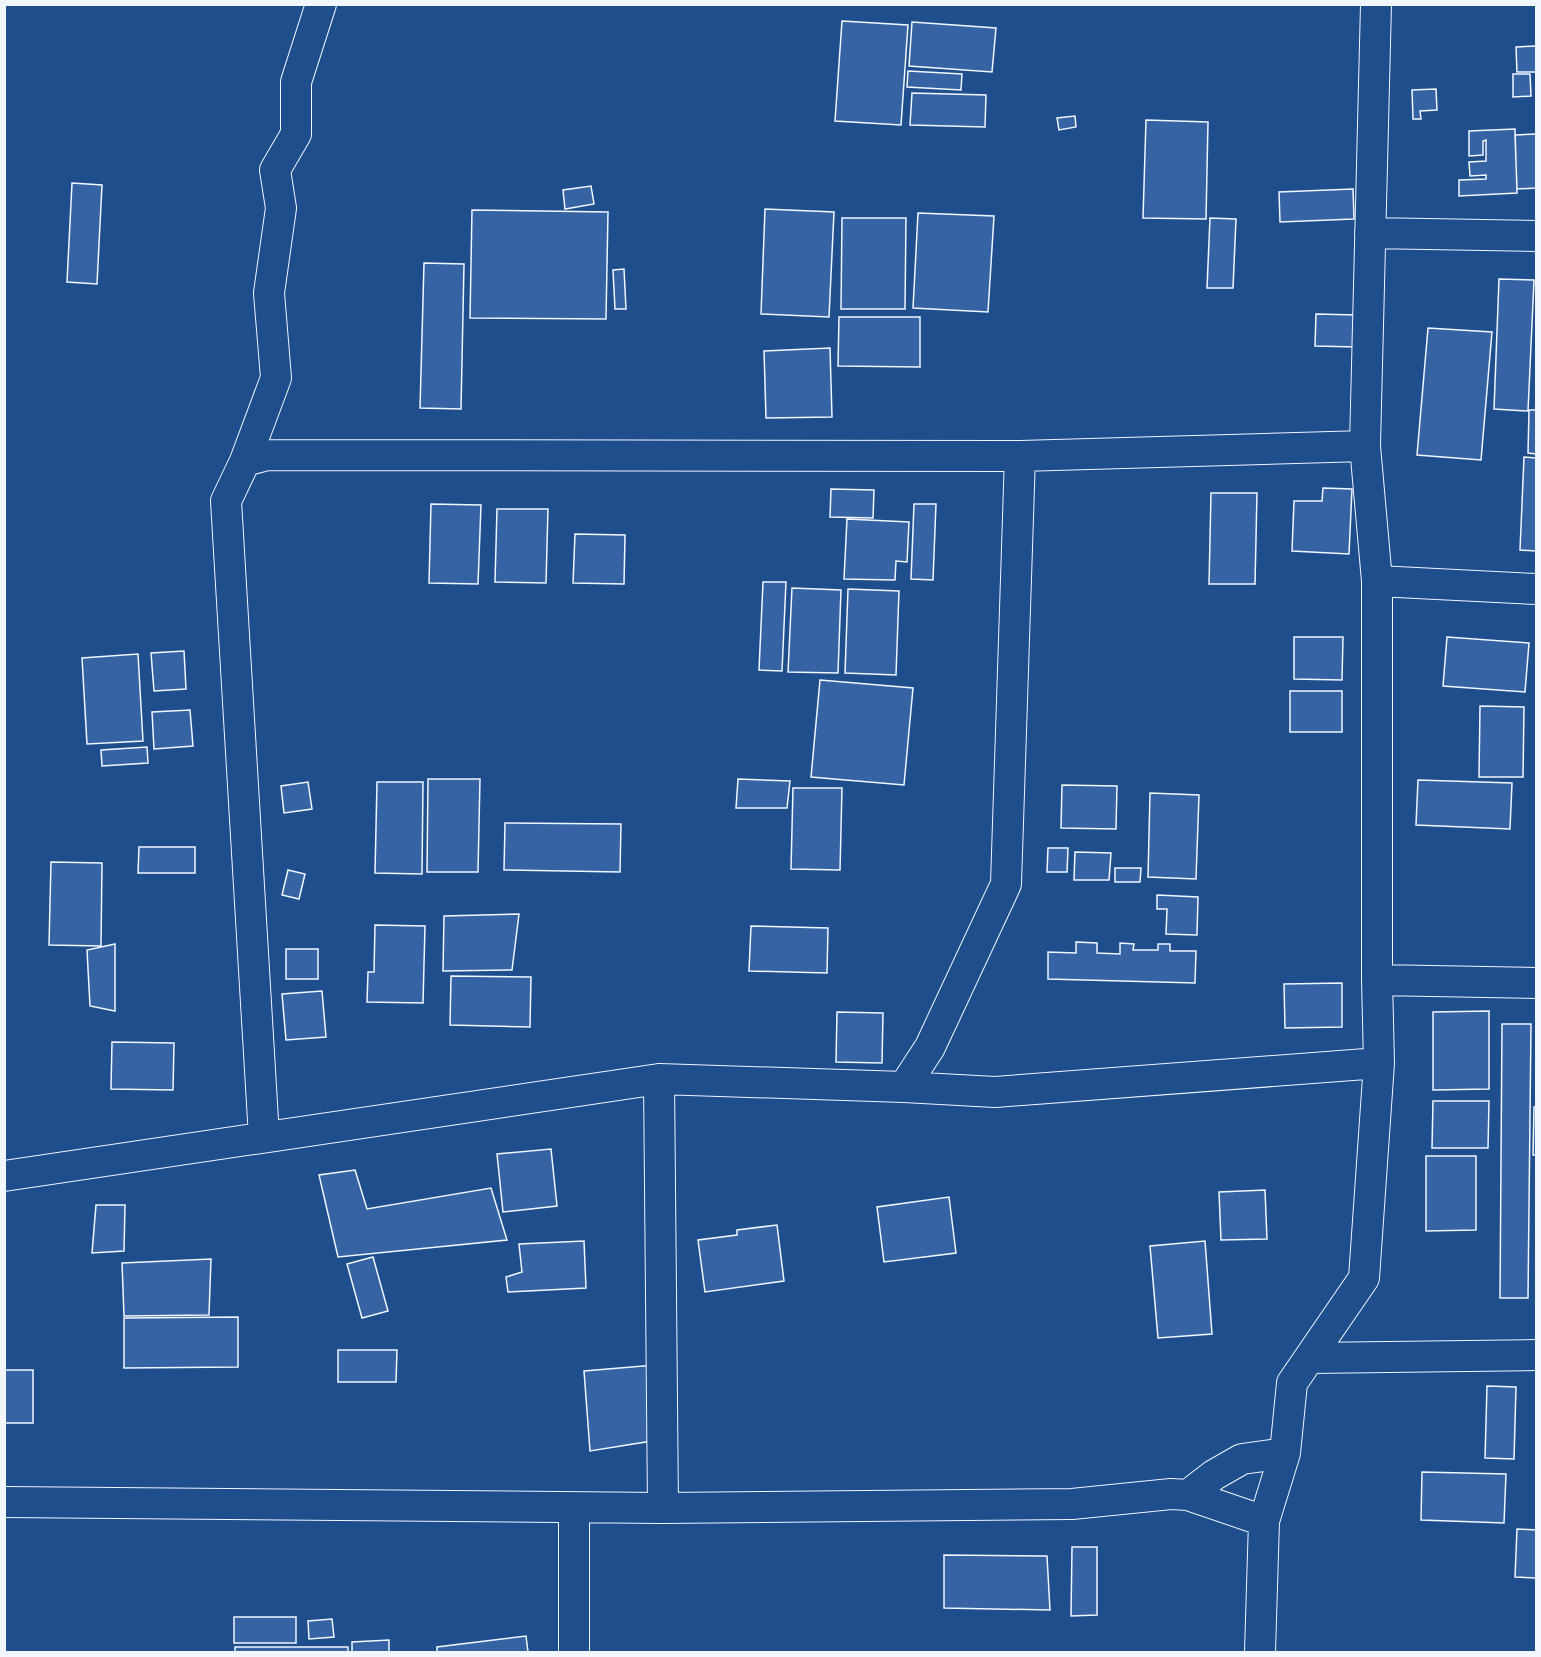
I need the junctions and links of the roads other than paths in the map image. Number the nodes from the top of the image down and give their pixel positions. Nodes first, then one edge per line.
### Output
1 (321, 4) edge
2 (1376, 4) edge
3 (1370, 232) junction
4 (1536, 236) edge
5 (1365, 446) junction
6 (1020, 456) junction
7 (245, 461) junction
8 (1377, 581) junction
9 (1536, 589) edge
10 (1377, 980) junction
11 (1536, 982) edge
12 (1379, 1063) junction
13 (659, 1078) junction
14 (904, 1087) junction
15 (264, 1137) junction
16 (4, 1176) edge
17 (1536, 1355) edge
18 (1310, 1358) junction
19 (1285, 1453) junction
20 (1188, 1495) junction
21 (4, 1502) edge
22 (574, 1508) junction
23 (663, 1508) junction
24 (1264, 1521) junction
25 (574, 1653) edge
26 (1260, 1653) edge

1 - 7 street
2 - 3 street
3 - 4 street
3 - 5 street
5 - 6 street
5 - 8 street
6 - 7 street
6 - 14 street
7 - 15 street
8 - 9 street
8 - 10 street
10 - 11 street
10 - 12 street
12 - 14 street
12 - 18 street
13 - 14 street
13 - 15 street
13 - 23 street
15 - 16 street
17 - 18 street
18 - 19 street
19 - 20 street
19 - 24 street
20 - 23 street
20 - 24 street
21 - 22 street
22 - 23 street
22 - 25 street
24 - 26 street

